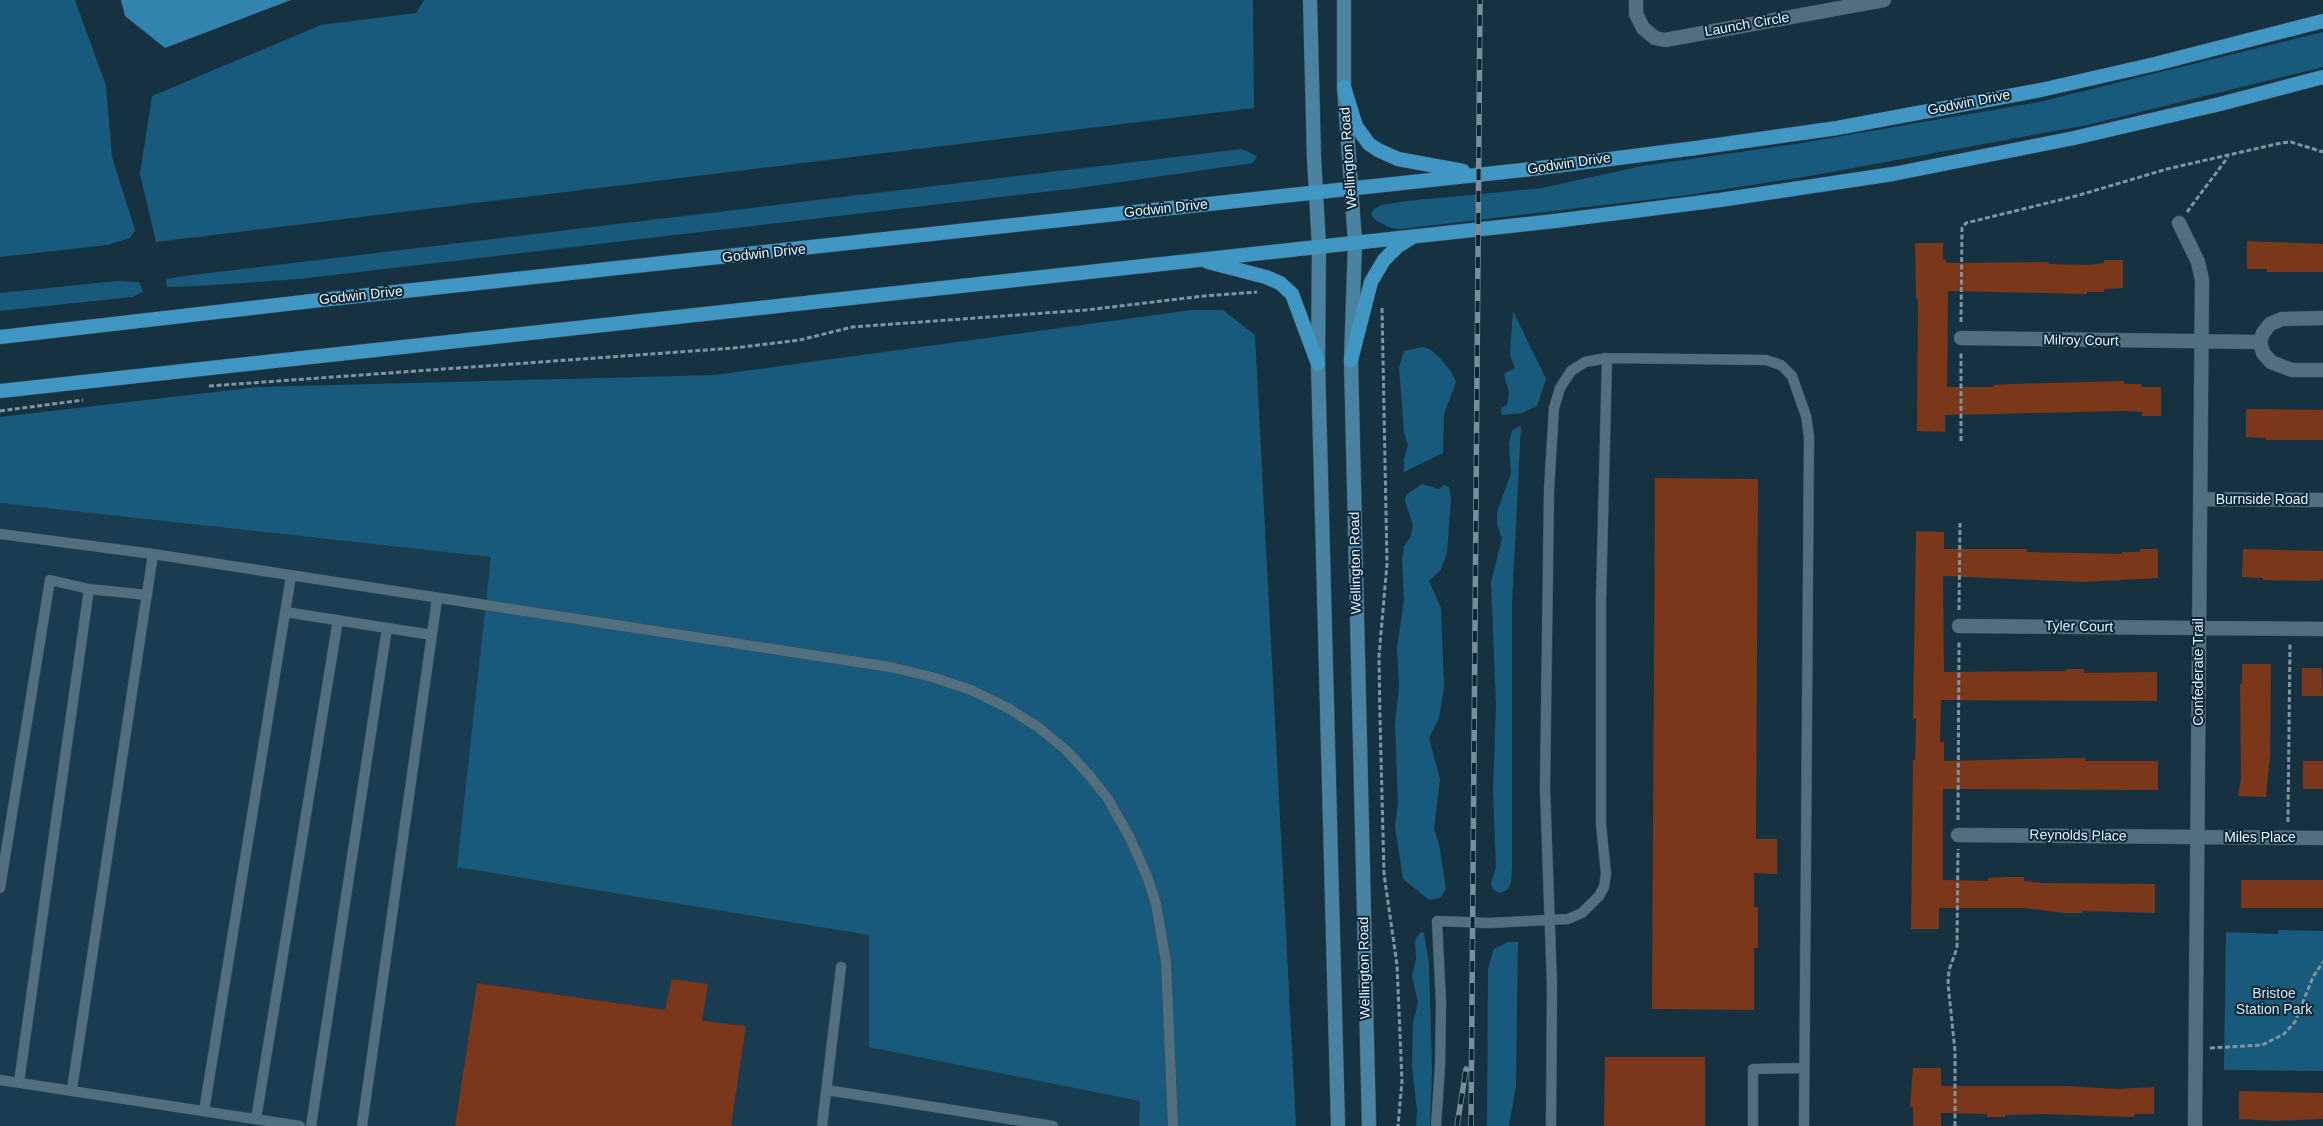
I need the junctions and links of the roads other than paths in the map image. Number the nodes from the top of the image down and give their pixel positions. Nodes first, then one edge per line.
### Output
1 (1310, 0) edge
2 (1344, 0) edge
3 (1636, 0) edge
4 (1884, 0) edge
5 (2323, 21) edge
6 (2323, 77) edge
7 (1344, 87) junction
8 (1479, 174) junction
9 (1351, 188) junction
10 (1316, 192) junction
11 (2179, 224) road end
12 (1414, 235) junction
13 (1355, 242) junction
14 (1319, 246) junction
15 (1195, 259) junction
16 (2323, 318) edge
17 (0, 337) edge
18 (1961, 338) dead end
19 (2260, 342) junction
20 (2201, 343) junction
21 (1607, 358) junction
22 (1351, 360) junction
23 (1318, 364) junction
24 (2323, 370) edge
25 (0, 391) edge
26 (2200, 500) junction
27 (2323, 500) edge
28 (0, 534) edge
29 (153, 554) junction
30 (291, 576) junction
31 (89, 588) junction
32 (147, 595) junction
33 (437, 599) junction
34 (285, 612) junction
35 (338, 620) junction
36 (1959, 626) road end
37 (388, 628) junction
38 (2199, 629) junction
39 (2323, 629) edge
40 (432, 634) junction
41 (1958, 835) road end
42 (2197, 837) junction
43 (2323, 838) edge
44 (0, 888) edge
45 (1550, 920) junction
46 (841, 967) dead end
47 (1804, 1068) junction
48 (0, 1080) edge
49 (19, 1082) junction
50 (72, 1089) junction
51 (827, 1090) junction
52 (204, 1111) junction
53 (256, 1119) junction
54 (300, 1126) edge
55 (311, 1126) edge
56 (362, 1126) edge
57 (822, 1126) edge
58 (1053, 1126) edge
59 (1173, 1126) edge
60 (1338, 1126) edge
61 (1369, 1126) edge
62 (1436, 1126) edge
63 (1551, 1126) edge
64 (1753, 1126) edge
65 (1804, 1126) edge
66 (2195, 1126) edge

1 - 10 main road
2 - 7 main road, Wellington Road
3 - 4 street, Launch Circle
5 - 8 main road, Godwin Drive
6 - 12 main road
7 - 8 main road
7 - 9 main road, Wellington Road
8 - 9 main road, Godwin Drive
9 - 10 main road, Godwin Drive
9 - 13 main road, Wellington Road
10 - 14 main road
10 - 17 main road, Godwin Drive
11 - 20 street, Confederate Trail
12 - 13 main road
12 - 22 main road
13 - 14 main road
13 - 22 main road, Wellington Road
14 - 15 main road
14 - 23 main road
15 - 23 main road
15 - 25 main road
16 - 19 street
18 - 20 street, Milroy Court
19 - 20 street, Milroy Court
19 - 24 street
20 - 26 street, Confederate Trail
21 - 45 lane
21 - 45 lane
21 - 47 lane
22 - 61 main road, Wellington Road
23 - 60 main road
26 - 27 street, Burnside Road
26 - 38 street, Confederate Trail
28 - 29 lane
29 - 30 lane
29 - 32 lane
30 - 33 lane
30 - 34 lane
31 - 32 lane
31 - 44 lane
31 - 49 lane
32 - 50 lane
33 - 40 lane
33 - 59 lane
34 - 35 lane
34 - 52 lane
35 - 37 lane
35 - 53 lane
36 - 38 street, Tyler Court
37 - 40 lane
37 - 55 lane
38 - 39 street, Tyler Court
38 - 42 street, Confederate Trail
40 - 56 lane
41 - 42 street, Reynolds Place
42 - 43 street, Miles Place
42 - 66 street, Confederate Trail
45 - 62 lane
45 - 63 lane
46 - 51 lane
47 - 64 lane
47 - 65 lane
48 - 49 lane
49 - 50 lane
50 - 52 lane
51 - 57 lane
51 - 58 lane
52 - 53 lane
53 - 54 lane

